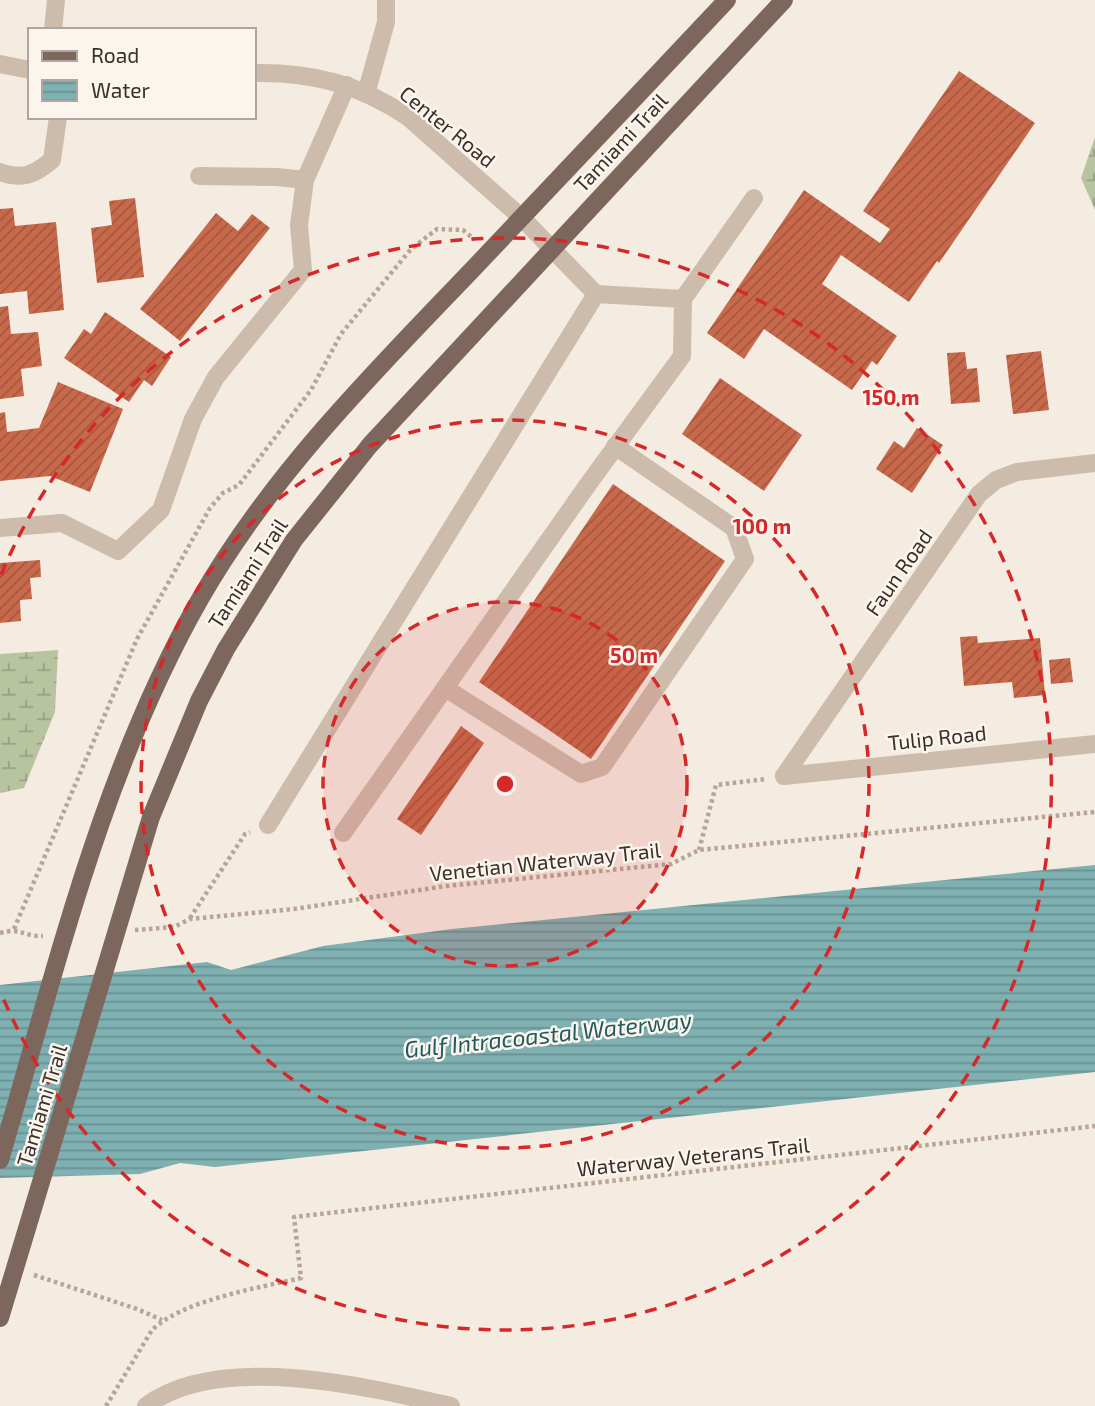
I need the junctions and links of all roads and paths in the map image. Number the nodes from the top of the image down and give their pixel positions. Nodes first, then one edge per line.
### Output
1 (56, 0) edge
2 (386, 0) edge
3 (727, 0) edge
4 (784, 0) edge
5 (53, 28) edge
6 (0, 64) edge
7 (28, 70) edge
8 (256, 73) edge
9 (347, 85) junction
10 (366, 94) junction
11 (58, 119) edge
12 (0, 172) edge
13 (199, 176) dead end
14 (305, 180) junction
15 (754, 198) dead end
16 (522, 218) junction
17 (551, 249) junction
18 (596, 294) junction
19 (683, 299) junction
20 (615, 446) junction
21 (1095, 463) edge
22 (0, 528) edge
23 (445, 688) junction
24 (1095, 744) edge
25 (784, 776) junction
26 (1095, 812) edge
27 (268, 825) joint
28 (343, 833) dead end
29 (699, 850) junction
30 (190, 919) junction
31 (123, 931) dead end
32 (0, 933) edge
33 (48, 936) dead end
34 (1095, 1126) edge
35 (0, 1160) edge
36 (23, 1272) dead end
37 (0, 1318) edge
38 (162, 1320) junction
39 (106, 1406) edge
40 (146, 1406) edge
41 (451, 1406) edge

1 - 5 street
2 - 10 street
3 - 16 main road, Tamiami Trail
4 - 17 main road, Tamiami Trail
6 - 7 street
8 - 9 street, Center Road
9 - 10 street, Center Road
9 - 14 street
10 - 16 street, Center Road
11 - 12 street
13 - 14 street
14 - 22 street
15 - 19 street
16 - 17 street, Center Road
16 - 35 main road, Tamiami Trail
17 - 18 street, Center Road
17 - 37 main road, Tamiami Trail
18 - 19 street
18 - 27 street
19 - 20 street
20 - 23 street
20 - 23 street
21 - 25 street, Faun Road
23 - 28 street
24 - 25 street, Tulip Road
25 - 29 path
26 - 29 path, Venetian Waterway Trail
27 - 30 path
29 - 30 path, Venetian Waterway Trail
30 - 31 path, Venetian Waterway Trail
32 - 33 path
34 - 38 path, Waterway Veterans Trail
36 - 38 path
38 - 39 path
40 - 41 street

